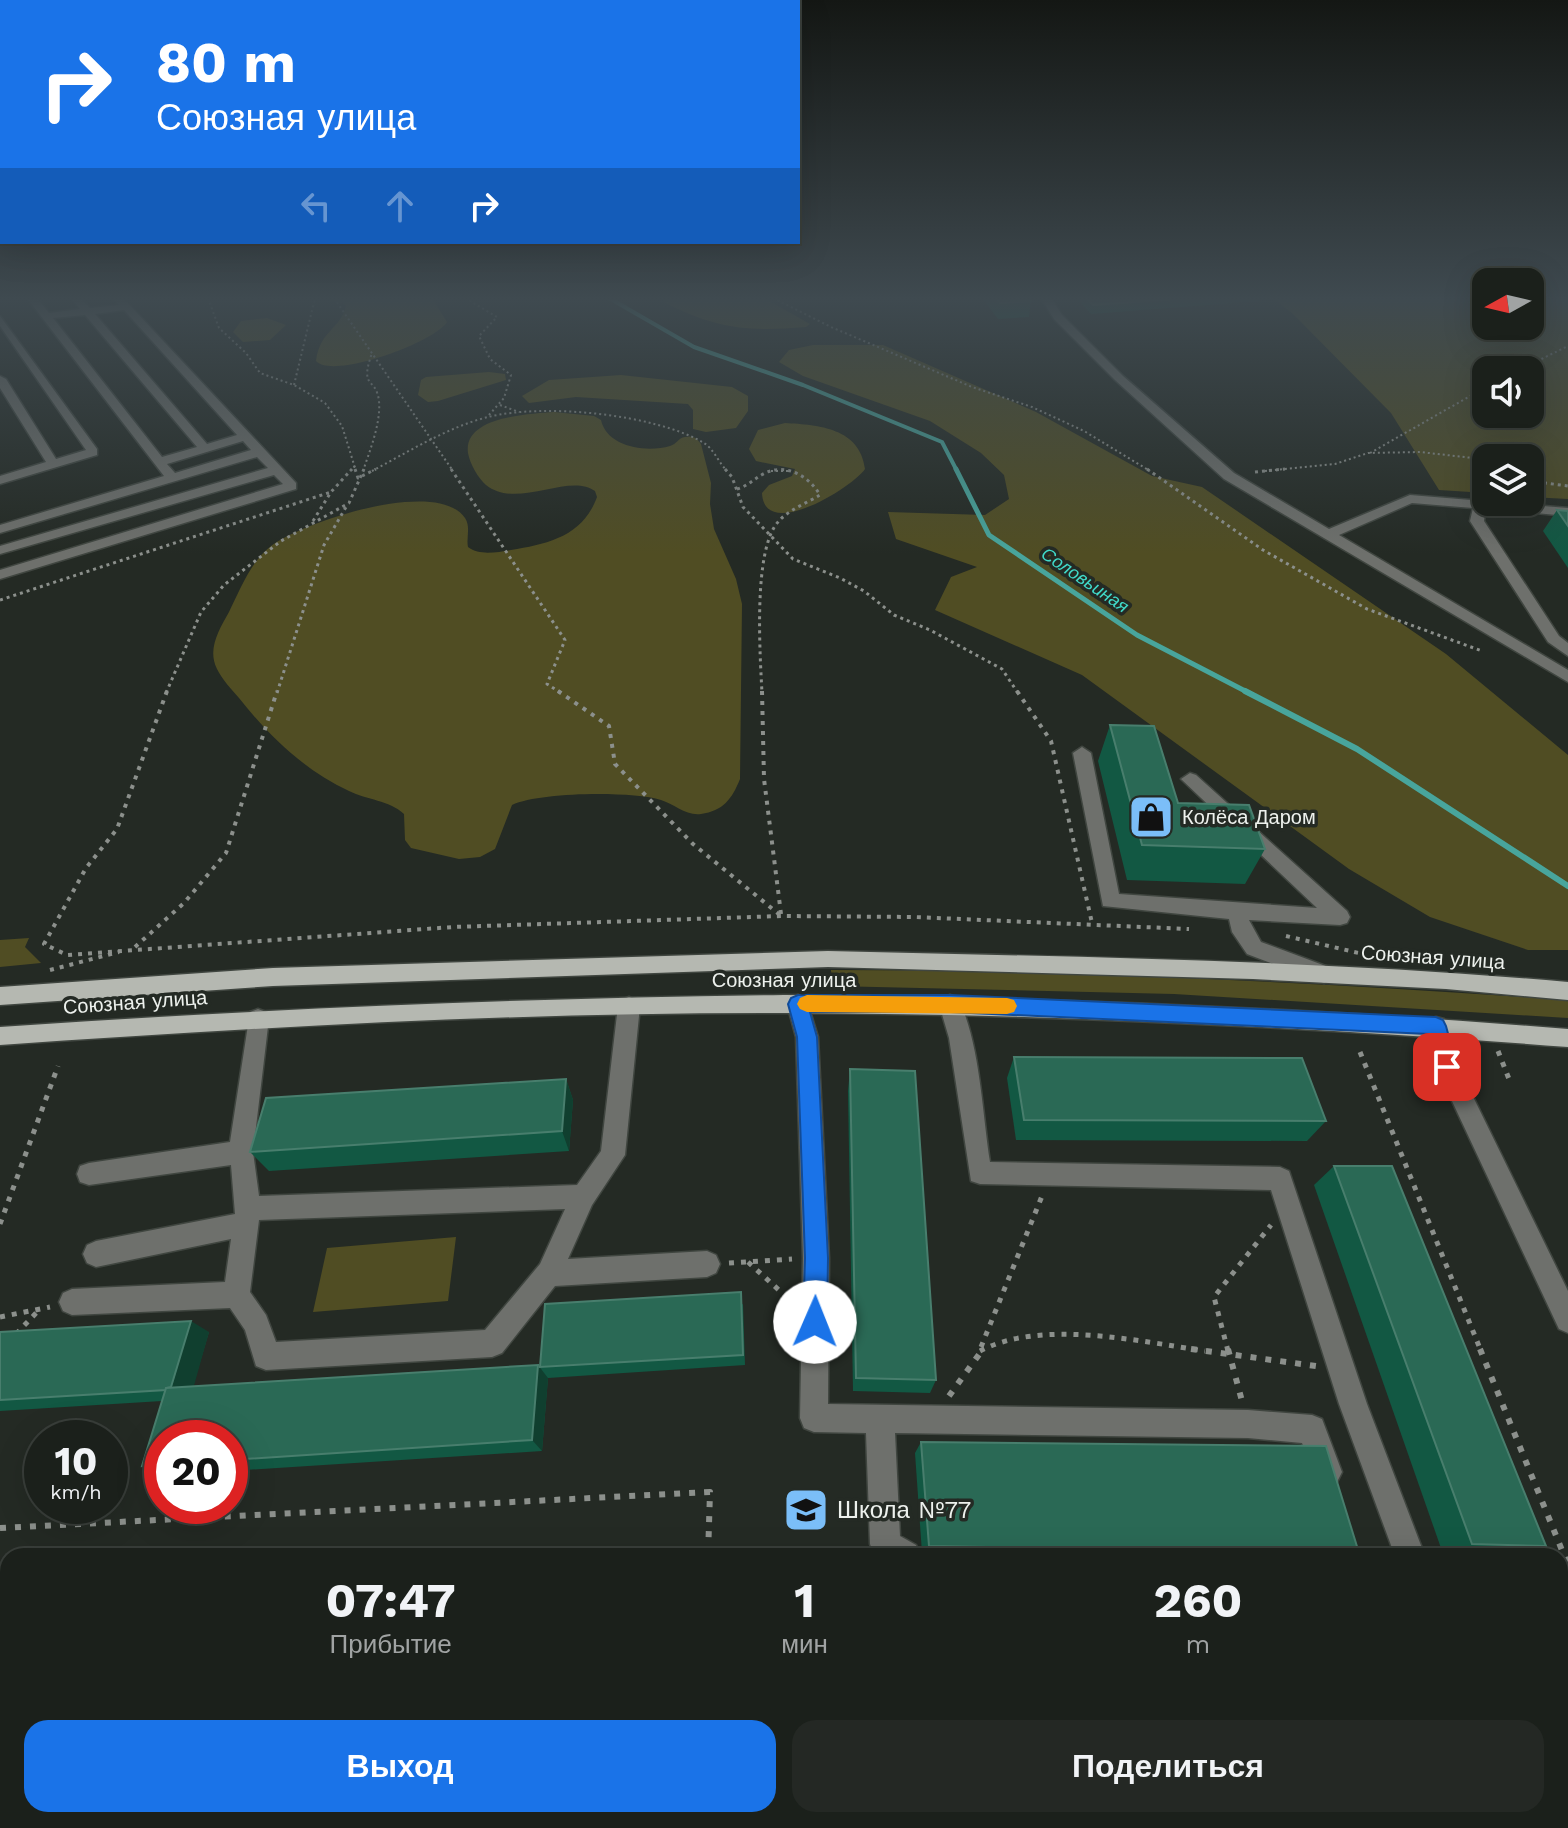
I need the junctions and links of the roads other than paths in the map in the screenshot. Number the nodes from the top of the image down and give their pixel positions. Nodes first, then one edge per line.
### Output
1 (3, 383) edge
2 (44, 383) edge
3 (99, 383) edge
4 (149, 383) edge
5 (197, 383) edge
6 (1125, 383) edge
7 (245, 436) junction
8 (205, 449) junction
9 (259, 452) junction
10 (0, 461) edge
11 (160, 462) junction
12 (53, 464) junction
13 (276, 470) junction
14 (172, 478) junction
15 (4, 479) edge
16 (1472, 504) edge
17 (1544, 510) edge
18 (1568, 512) edge
19 (1477, 516) edge
20 (0, 529) edge
21 (1330, 534) junction
22 (0, 550) edge
23 (0, 575) edge
24 (1568, 651) edge
25 (1568, 677) edge
26 (1082, 753) dead end
27 (1190, 779) dead end
28 (1237, 912) junction
29 (1324, 974) junction
30 (1568, 991) edge
31 (0, 996) edge
32 (798, 1004) junction
33 (950, 1004) junction
34 (629, 1006) junction
35 (258, 1018) junction
36 (1436, 1026) junction
37 (0, 1036) edge
38 (1568, 1038) edge
39 (241, 1152) junction
40 (89, 1174) dead end
41 (583, 1197) junction
42 (247, 1216) junction
43 (96, 1254) dead end
44 (707, 1264) road end
45 (549, 1273) junction
46 (236, 1295) junction
47 (72, 1302) road end
48 (1568, 1320) edge
49 (880, 1419) junction
50 (1336, 1500) edge
51 (892, 1548) edge
52 (1407, 1548) edge

1 - 12 street
2 - 12 street
3 - 11 street
4 - 8 street
5 - 7 street
6 - 21 street
7 - 8 street
7 - 9 street
8 - 11 street
9 - 13 street
9 - 14 street
10 - 15 street
11 - 14 street
12 - 15 street
13 - 22 street
13 - 23 street
14 - 20 street
16 - 21 street
17 - 18 street
19 - 24 street
21 - 25 street
26 - 28 street
27 - 28 street
28 - 29 street
29 - 30 main road, Союзная улица
29 - 31 main road, Союзная улица
32 - 33 main road, Союзная улица
32 - 34 main road, Союзная улица
32 - 49 street
33 - 36 main road, Союзная улица
33 - 52 street
34 - 35 main road, Союзная улица
34 - 41 street
35 - 37 main road, Союзная улица
35 - 39 street
36 - 38 main road, Союзная улица
36 - 48 street
39 - 40 street
39 - 42 street
41 - 42 street
41 - 45 street
42 - 43 street
42 - 46 street
44 - 45 street
45 - 46 street
46 - 47 street
49 - 50 street
49 - 51 street

